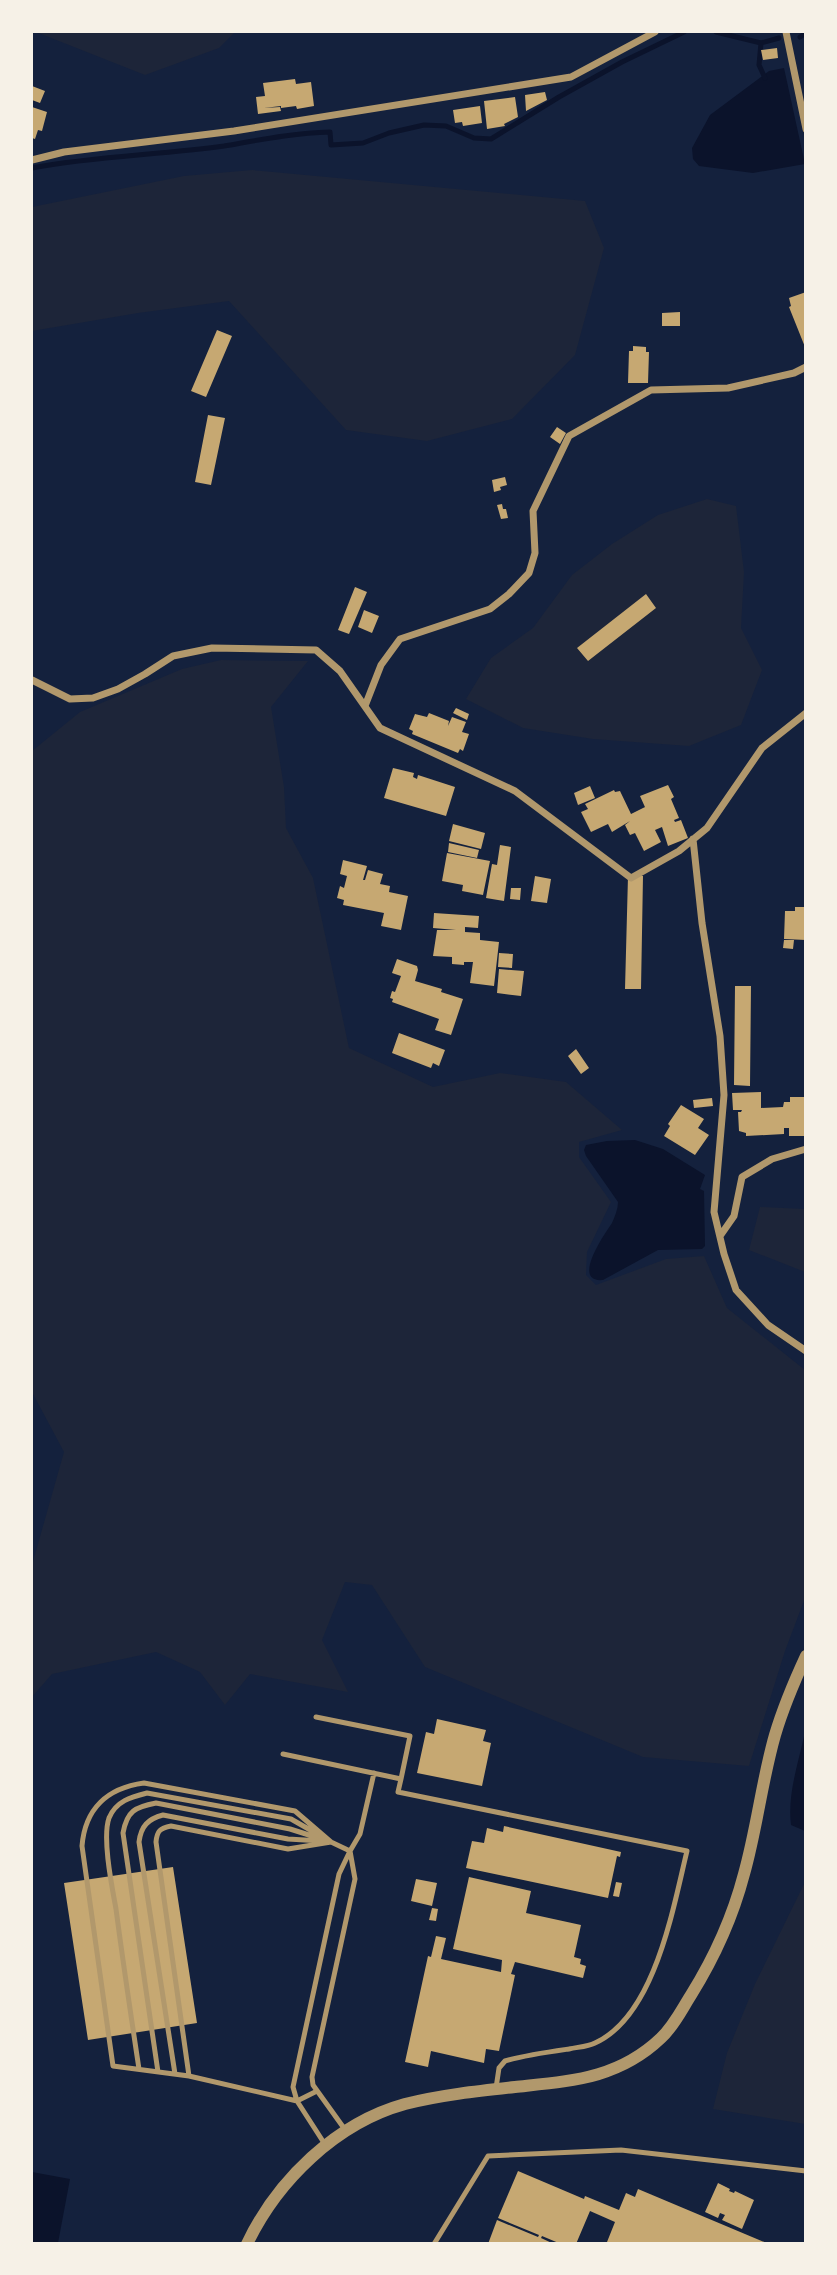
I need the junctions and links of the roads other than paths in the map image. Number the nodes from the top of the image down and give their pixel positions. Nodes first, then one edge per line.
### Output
1 (655, 32) edge
2 (786, 32) edge
3 (806, 129) edge
4 (32, 160) edge
5 (806, 367) edge
6 (32, 681) edge
7 (365, 706) junction
8 (806, 713) edge
9 (694, 839) junction
10 (806, 1149) edge
11 (720, 1236) junction
12 (806, 1350) edge
13 (806, 1656) edge
14 (316, 1717) dead end
15 (283, 1754) dead end
16 (373, 1773) junction
17 (401, 1779) junction
18 (331, 1842) junction
19 (350, 1850) junction
20 (139, 2069) junction
21 (158, 2072) junction
22 (175, 2074) junction
23 (189, 2076) junction
24 (496, 2089) junction
25 (317, 2091) junction
26 (297, 2101) junction
27 (346, 2132) junction
28 (326, 2146) junction
29 (806, 2171) edge
30 (247, 2244) edge
31 (434, 2244) edge

1 - 4 street
2 - 3 street
5 - 7 street
6 - 7 street
7 - 9 street
8 - 9 street
9 - 11 street
10 - 11 street
11 - 12 street
13 - 24 street
14 - 17 lane
15 - 16 lane
16 - 17 lane
16 - 19 lane
17 - 24 lane
18 - 19 lane
18 - 20 lane
18 - 20 lane
18 - 21 lane
18 - 22 lane
18 - 23 lane
19 - 25 lane
19 - 26 lane
20 - 21 lane
21 - 22 lane
22 - 23 lane
23 - 26 lane
24 - 27 street
25 - 26 lane
25 - 27 lane
26 - 28 lane
27 - 28 street
28 - 30 street
29 - 31 lane

